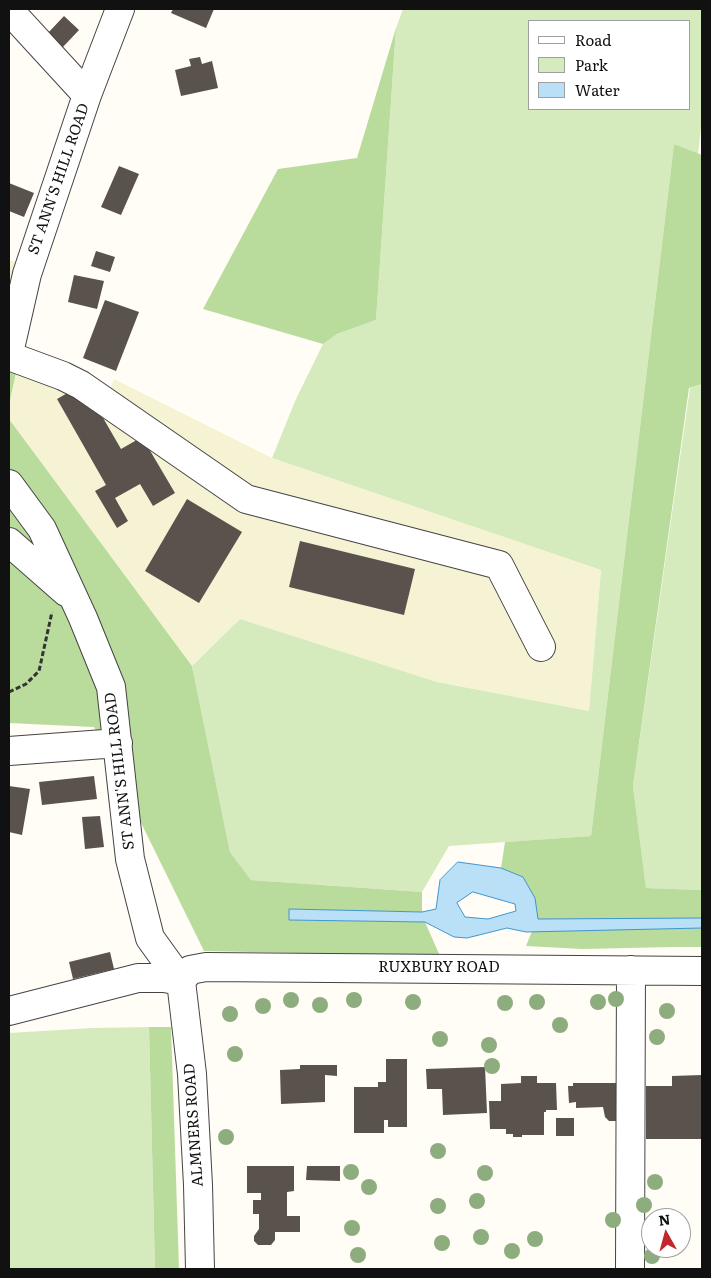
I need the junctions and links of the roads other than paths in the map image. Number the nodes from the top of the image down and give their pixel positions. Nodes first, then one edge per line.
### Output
1 (120, 9) edge
2 (9, 10) edge
3 (87, 95) junction
4 (18, 271) edge
5 (9, 354) edge
6 (9, 484) edge
7 (9, 542) edge
8 (67, 593) junction
9 (541, 647) dead end
10 (118, 743) junction
11 (9, 751) edge
12 (630, 970) junction
13 (702, 971) edge
14 (181, 981) junction
15 (9, 1010) edge
16 (200, 1269) edge
17 (630, 1269) edge

1 - 3 street, ST ANN'S HILL ROAD
2 - 3 street
3 - 4 street, ST ANN'S HILL ROAD
4 - 5 street, ST ANN'S HILL ROAD
5 - 9 street
6 - 8 street, ST ANN'S HILL ROAD
7 - 8 street
8 - 10 street, ST ANN'S HILL ROAD
10 - 11 street
10 - 14 street, ST ANN'S HILL ROAD
12 - 13 street, RUXBURY ROAD
12 - 14 street, RUXBURY ROAD
12 - 17 street
14 - 15 street
14 - 16 street, ALMNERS ROAD

